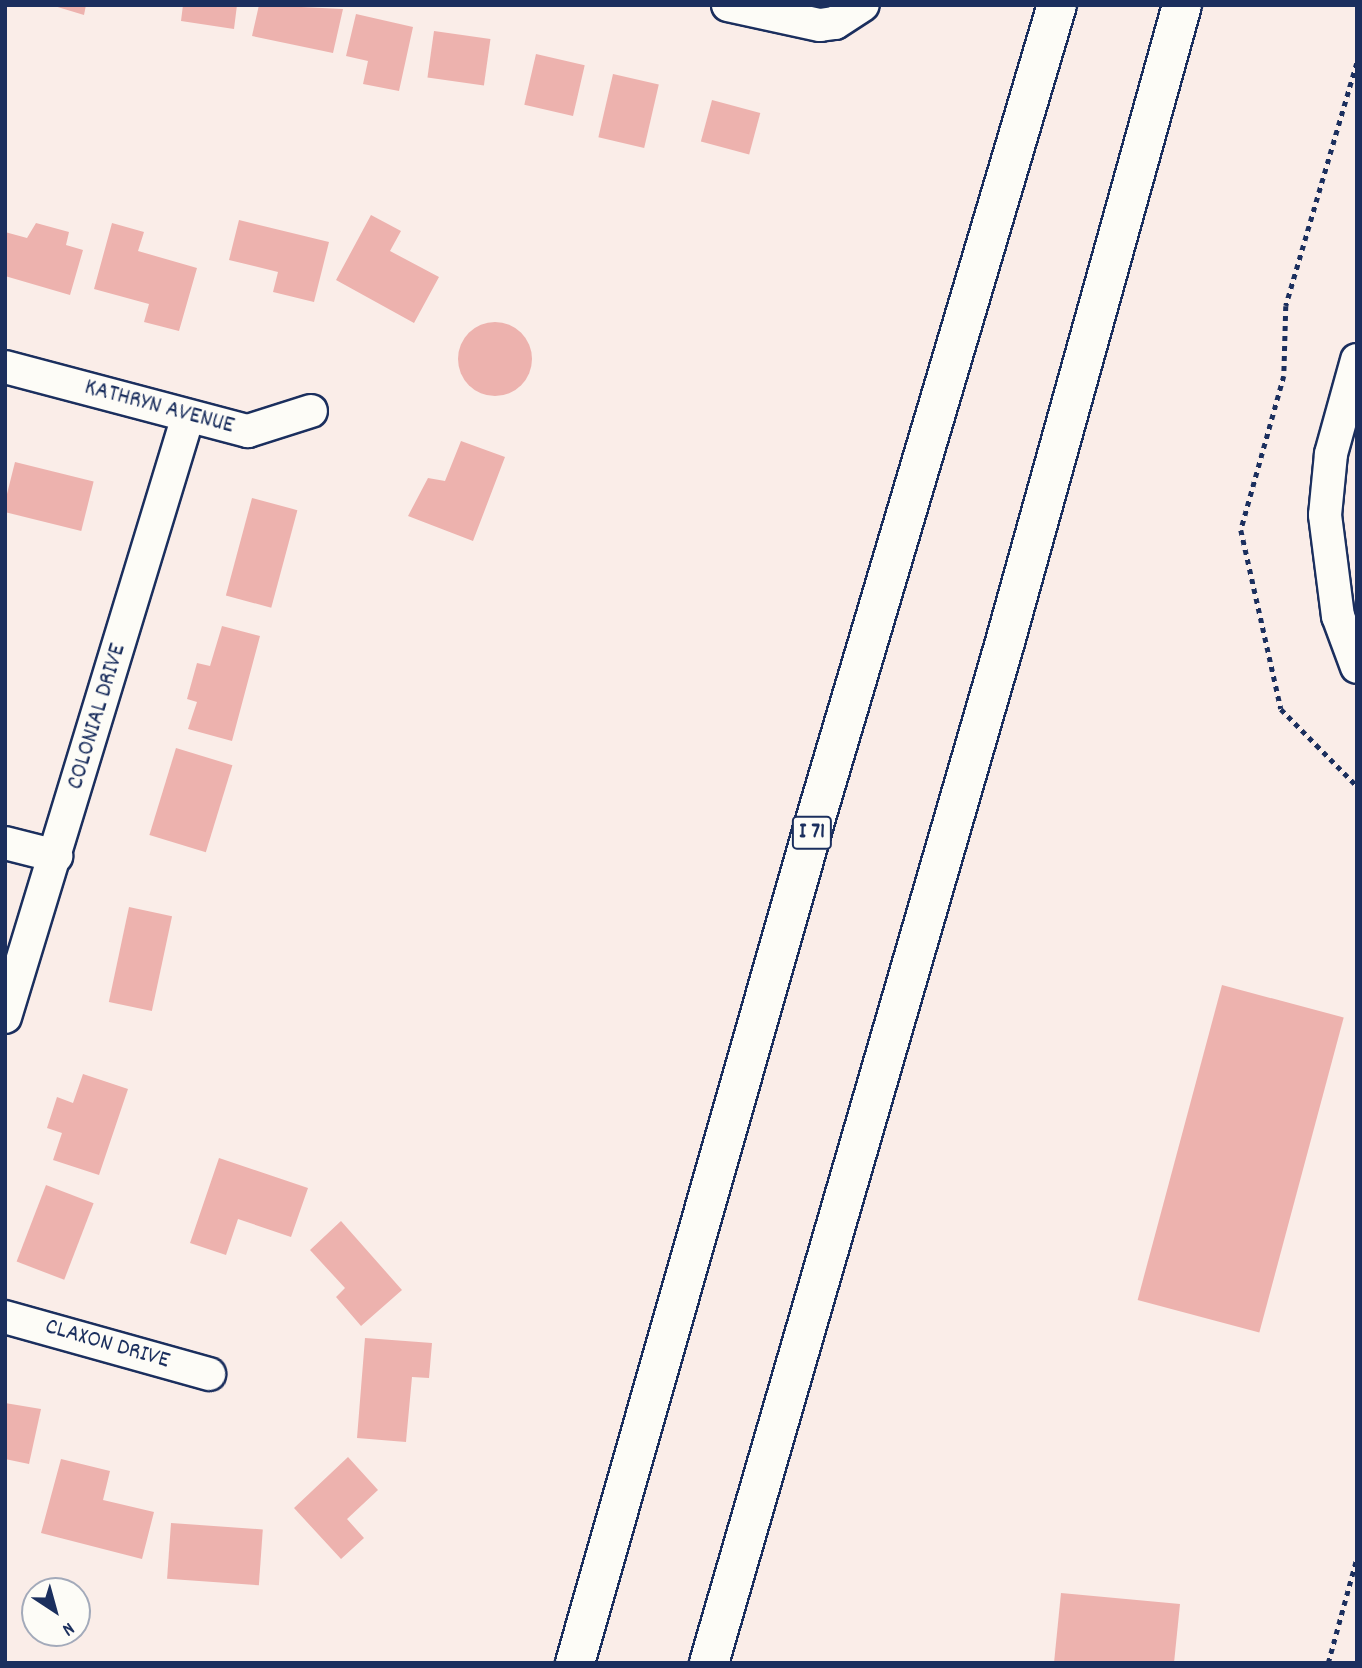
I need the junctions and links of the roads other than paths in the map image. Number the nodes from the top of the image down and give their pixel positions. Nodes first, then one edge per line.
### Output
1 (728, 5) edge
2 (1057, 5) edge
3 (1182, 5) edge
4 (858, 10) edge
5 (1357, 360) edge
6 (5, 367) edge
7 (311, 411) dead end
8 (188, 416) junction
9 (1357, 667) edge
10 (5, 844) edge
11 (56, 856) junction
12 (5, 1017) edge
13 (5, 1317) edge
14 (209, 1374) dead end
15 (575, 1663) edge
16 (709, 1663) edge

1 - 4 street
2 - 15 highway, I 71
3 - 16 highway
5 - 9 street
6 - 8 street, KATHRYN AVENUE
7 - 8 street, KATHRYN AVENUE
8 - 11 street, COLONIAL DRIVE
10 - 11 street
11 - 12 street, COLONIAL DRIVE
13 - 14 street, CLAXON DRIVE

